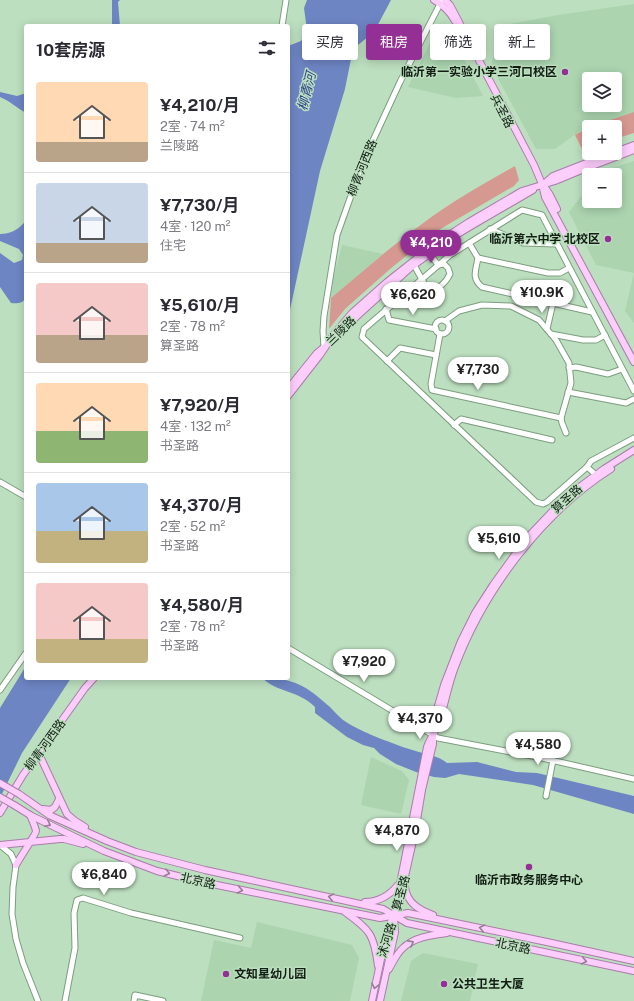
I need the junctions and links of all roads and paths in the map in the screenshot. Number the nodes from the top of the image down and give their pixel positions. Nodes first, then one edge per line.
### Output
1 (286, 0) edge
2 (440, 1) edge
3 (282, 24) edge
4 (634, 145) edge
5 (622, 150) edge
6 (634, 150) edge
7 (595, 160) edge
8 (542, 184) junction
9 (490, 229) junction
10 (469, 243) junction
11 (556, 244) junction
12 (430, 254) junction
13 (478, 258) junction
14 (414, 265) junction
15 (438, 265) junction
16 (569, 268) junction
17 (422, 278) junction
18 (553, 303) junction
19 (386, 309) junction
20 (592, 312) junction
21 (445, 321) junction
22 (436, 329) junction
23 (549, 331) junction
24 (440, 334) junction
25 (604, 335) junction
26 (324, 348) junction
27 (634, 354) edge
28 (436, 355) junction
29 (387, 361) junction
30 (634, 362) edge
31 (569, 368) junction
32 (622, 369) junction
33 (290, 386) edge
34 (634, 391) edge
35 (568, 392) junction
36 (290, 393) edge
37 (634, 399) edge
38 (561, 418) junction
39 (454, 425) junction
40 (566, 433) dead end
41 (634, 438) edge
42 (552, 440) dead end
43 (634, 450) edge
44 (634, 455) edge
45 (587, 467) junction
46 (596, 475) junction
47 (0, 479) edge
48 (0, 482) edge
49 (24, 493) edge
50 (24, 496) edge
51 (290, 649) edge
52 (290, 652) edge
53 (24, 656) edge
54 (92, 680) edge
55 (0, 690) edge
56 (432, 734) junction
57 (39, 754) junction
58 (553, 760) junction
59 (634, 775) edge
60 (634, 779) edge
61 (0, 782) edge
62 (547, 795) dead end
63 (0, 797) edge
64 (59, 799) junction
65 (39, 808) junction
66 (0, 813) edge
67 (30, 815) junction
68 (30, 841) junction
69 (107, 841) junction
70 (0, 845) edge
71 (104, 850) junction
72 (16, 865) junction
73 (402, 882) junction
74 (356, 903) junction
75 (342, 910) junction
76 (394, 916) junction
77 (449, 922) junction
78 (451, 932) junction
79 (240, 938) dead end
80 (634, 961) edge
81 (379, 970) junction
82 (634, 971) edge
83 (387, 972) junction
84 (38, 1001) edge
85 (65, 1001) edge
86 (134, 1001) edge
87 (163, 1001) edge
88 (372, 1001) edge
89 (380, 1001) edge

1 - 3 street
2 - 8 main road, 兵圣路
2 - 26 street, 柳青河西路
4 - 5 main road, 兰陵路
6 - 8 main road, 兰陵路
7 - 8 main road, 兰陵路
8 - 12 main road, 兰陵路
8 - 26 main road, 兰陵路
8 - 27 main road, 兵圣路
8 - 30 main road, 兵圣路
9 - 10 street
9 - 11 street
9 - 11 street
10 - 13 street
10 - 15 street
11 - 16 street
12 - 14 main road, 兰陵路
12 - 15 street
13 - 16 street
13 - 18 street
14 - 17 street
14 - 26 main road, 兰陵路
15 - 17 street
15 - 17 street
16 - 20 street
17 - 19 street
18 - 20 street
18 - 23 street
19 - 22 street
19 - 29 street
20 - 25 street
21 - 22 street
21 - 23 street
21 - 24 street
22 - 24 street
23 - 25 street
23 - 31 street
24 - 28 street
25 - 32 street
26 - 33 main road
26 - 36 main road
28 - 29 street
28 - 38 street
29 - 39 street
31 - 32 street
31 - 35 street
32 - 34 street
35 - 37 street
35 - 38 street
38 - 40 street
39 - 42 street
39 - 45 street
41 - 45 street
43 - 46 main road, 算圣路
44 - 56 main road, 算圣路
45 - 46 street
46 - 56 main road, 算圣路
47 - 49 street
48 - 50 street
51 - 56 street
52 - 56 street
53 - 55 street
54 - 57 main road, 柳青河西路
56 - 58 street
56 - 59 street
56 - 73 main road, 算圣路
57 - 64 main road
57 - 66 main road, 柳青河西路
58 - 60 street
58 - 62 street
61 - 65 main road, 北京路, bridge
63 - 67 main road, 北京路, bridge
64 - 65 main road
64 - 69 main road
65 - 69 main road, 北京路
67 - 68 main road
67 -> 71 main road, 北京路
68 - 70 main road
68 - 71 main road
68 - 72 main road
74 -> 69 main road, 北京路
70 - 72 street
71 -> 75 main road, 北京路
72 - 84 street
73 - 74 main road
73 - 76 main road, 算圣路
73 - 77 main road
74 - 76 main road, 北京路
75 - 76 main road, 北京路
75 - 81 main road
76 - 77 main road, 北京路
76 - 78 main road, 北京路
76 - 81 main road, 沭河路
76 - 83 main road, 沭河路
80 -> 77 main road, 北京路
78 -> 82 main road, 北京路
83 -> 78 main road
79 - 85 street
81 -> 88 main road, 沭河路
83 - 89 main road, 沭河路
86 - 87 street

